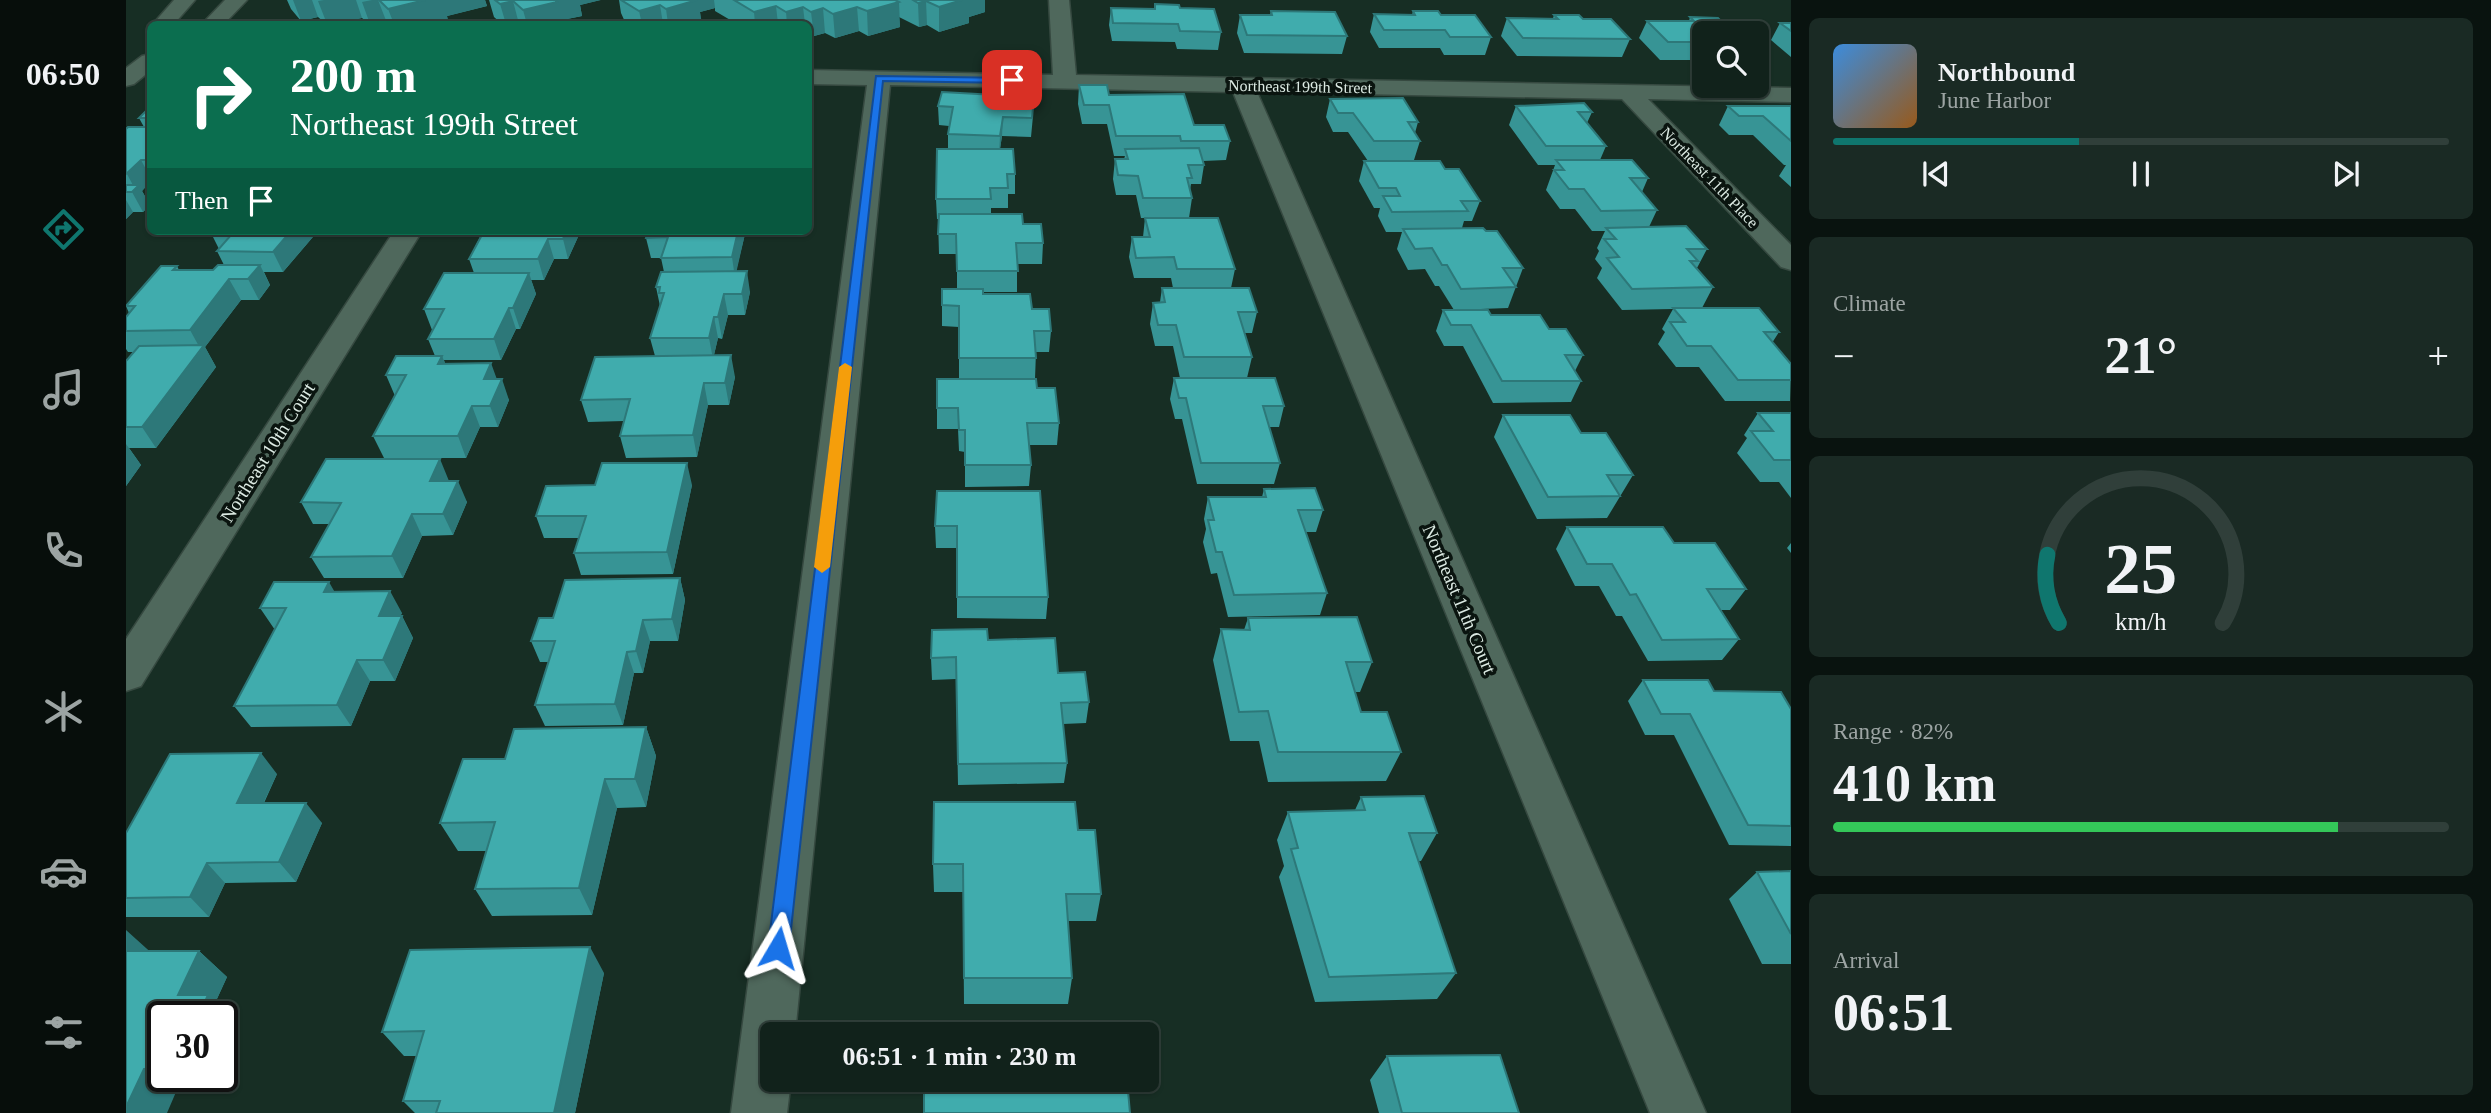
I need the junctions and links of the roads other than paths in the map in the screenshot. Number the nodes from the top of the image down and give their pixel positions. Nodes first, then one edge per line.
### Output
1 (186, 0) edge
2 (237, 0) edge
3 (1059, 0) edge
4 (166, 21) edge
5 (215, 21) edge
6 (144, 59) edge
7 (812, 77) edge
8 (879, 78) junction
9 (126, 79) edge
10 (1065, 82) junction
11 (1242, 85) junction
12 (1629, 93) junction
13 (1791, 95) edge
14 (405, 235) edge
15 (1791, 261) edge
16 (126, 674) edge
17 (759, 1113) edge
18 (1678, 1113) edge

1 - 4 street
2 - 5 street
3 - 10 street
6 - 9 street
7 - 8 street, Northeast 199th Street
8 - 10 street, Northeast 199th Street
8 - 17 street
10 - 11 street, Northeast 199th Street
11 - 12 street, Northeast 199th Street
11 - 18 street, Northeast 11th Court
12 - 13 street, Northeast 199th Street
12 - 15 street, Northeast 11th Place
14 - 16 street, Northeast 10th Court

